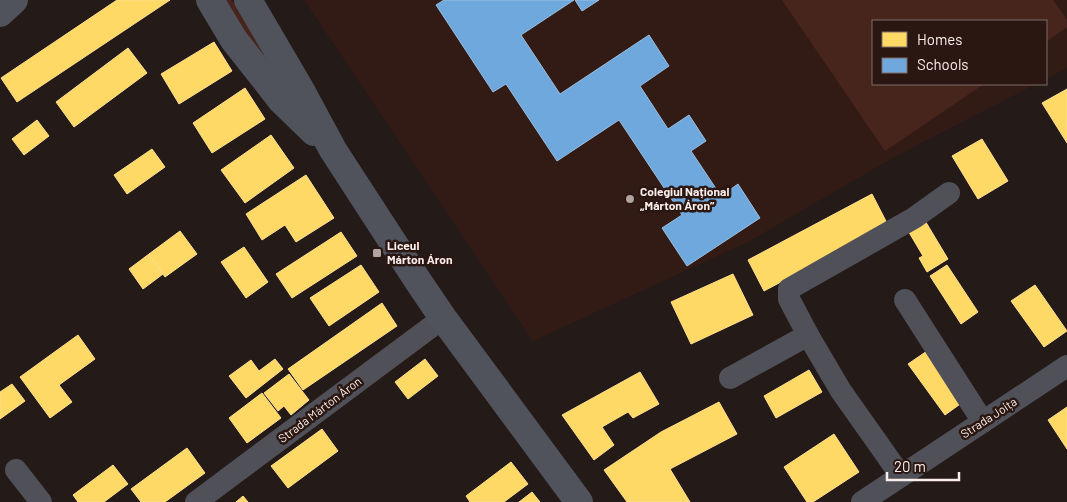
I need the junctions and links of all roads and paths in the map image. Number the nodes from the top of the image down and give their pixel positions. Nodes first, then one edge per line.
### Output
1 (14, 0) edge
2 (210, 0) edge
3 (248, 0) edge
4 (0, 13) edge
5 (333, 150) junction
6 (949, 193) dead end
7 (905, 300) dead end
8 (443, 318) junction
9 (808, 335) junction
10 (1067, 366) edge
11 (730, 378) dead end
12 (983, 422) junction
13 (16, 470) dead end
14 (901, 476) junction
15 (41, 502) edge
16 (196, 502) edge
17 (579, 502) edge
18 (862, 502) edge

1 - 4 main road
2 - 5 main road
3 - 5 main road
5 - 8 main road
6 - 9 street
7 - 12 street
8 - 16 street, Strada Márton Áron
8 - 17 main road
9 - 11 street
9 - 14 street
10 - 12 street, Strada Joița
12 - 14 street, Strada Joița
13 - 15 street
14 - 18 street, Strada Joița

